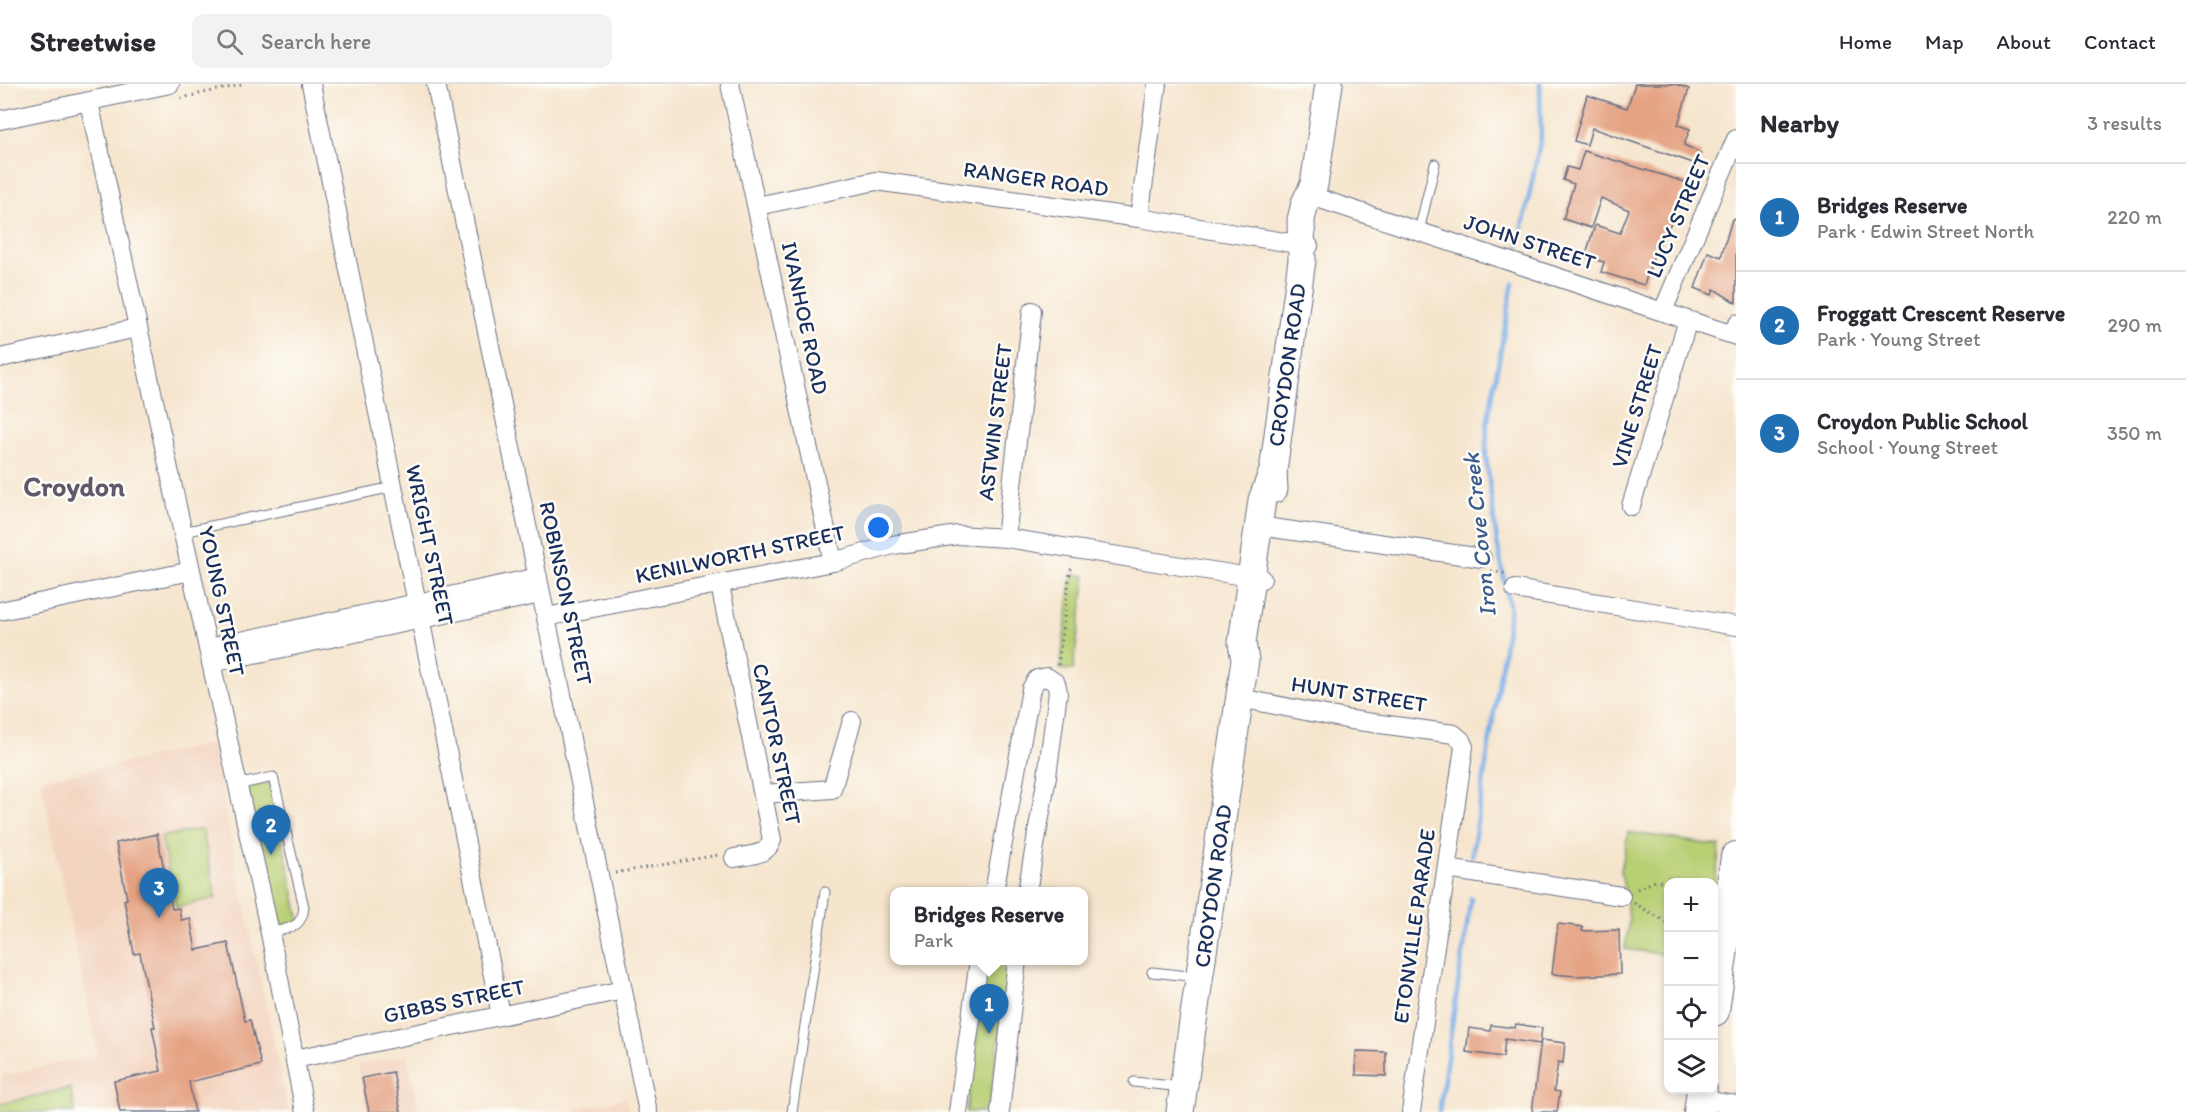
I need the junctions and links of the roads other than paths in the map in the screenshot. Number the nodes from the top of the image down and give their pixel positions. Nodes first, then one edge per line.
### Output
1 (171, 84) edge
2 (311, 84) edge
3 (436, 84) edge
4 (730, 84) edge
5 (1157, 84) edge
6 (1329, 84) edge
7 (93, 95) edge
8 (0, 120) edge
9 (1736, 139) edge
10 (1435, 164) dead end
11 (1312, 192) junction
12 (757, 206) junction
13 (1139, 218) junction
14 (1419, 231) junction
15 (1304, 250) junction
16 (1032, 311) dead end
17 (1664, 311) junction
18 (1688, 320) junction
19 (137, 328) junction
20 (1732, 329) edge
21 (0, 358) edge
22 (393, 487) junction
23 (1631, 506) dead end
24 (1265, 527) junction
25 (183, 532) junction
26 (1006, 538) junction
27 (833, 562) junction
28 (1487, 565) road end
29 (191, 571) junction
30 (1257, 578) junction
31 (1514, 582) road end
32 (540, 585) junction
33 (720, 585) junction
34 (0, 611) edge
35 (419, 612) junction
36 (546, 617) junction
37 (1736, 626) edge
38 (209, 656) junction
39 (1240, 698) junction
40 (852, 721) dead end
41 (1464, 747) joint
42 (236, 785) junction
43 (763, 794) junction
44 (1736, 857) edge
45 (734, 858) road end
46 (1447, 869) junction
47 (995, 887) edge
48 (1028, 887) edge
49 (825, 892) dead end
50 (1621, 896) road end
51 (270, 933) junction
52 (978, 965) edge
53 (1016, 965) edge
54 (1152, 972) dead end
55 (1200, 978) junction
56 (1717, 986) edge
57 (623, 990) junction
58 (501, 1016) junction
59 (295, 1059) junction
60 (1134, 1082) dead end
61 (1182, 1100) edge
62 (1701, 1101) edge
63 (1736, 1105) edge
64 (305, 1112) edge
65 (648, 1112) edge
66 (792, 1112) edge
67 (958, 1112) edge
68 (1000, 1112) edge
69 (1411, 1112) edge

1 - 7 street
2 - 22 street, WRIGHT STREET
3 - 32 street, ROBINSON STREET
4 - 12 street, IVANHOE ROAD
5 - 13 street
6 - 11 street, CROYDON ROAD
7 - 8 street
7 - 19 street, YOUNG STREET
9 - 17 street, LUCY STREET
10 - 14 lane
11 - 14 street, JOHN STREET
11 - 15 street, CROYDON ROAD
12 - 13 street, RANGER ROAD
12 - 27 street, IVANHOE ROAD
13 - 15 street, RANGER ROAD
14 - 17 street, JOHN STREET
15 - 24 street, CROYDON ROAD
16 - 26 street, ASTWIN STREET
17 - 18 street, JOHN STREET
18 - 20 street, JOHN STREET
18 - 23 street, VINE STREET
19 - 21 street
19 - 25 street, YOUNG STREET
22 - 25 lane
22 - 35 street, WRIGHT STREET
24 - 28 street
24 - 30 street, CROYDON ROAD
25 - 29 street, YOUNG STREET
26 - 27 street, KENILWORTH STREET
26 - 30 street, KENILWORTH STREET
27 - 33 street, KENILWORTH STREET
29 - 34 street
29 - 38 street, YOUNG STREET
30 - 39 street, CROYDON ROAD
31 - 37 street
32 - 35 street
32 - 36 street, ROBINSON STREET
33 - 36 street, KENILWORTH STREET
33 - 43 street, CANTOR STREET
35 - 38 street
35 - 58 street, WRIGHT STREET
36 - 57 street, ROBINSON STREET
38 - 42 street, YOUNG STREET
39 - 41 street, HUNT STREET
39 - 55 street, CROYDON ROAD
40 - 43 street
41 - 46 street, ETONVILLE PARADE
42 - 51 street, YOUNG STREET
42 - 51 lane
43 - 45 street, CANTOR STREET
44 - 56 main road
46 - 50 street
46 - 69 street, ETONVILLE PARADE
47 - 48 street
49 - 66 lane
51 - 59 street, YOUNG STREET
52 - 67 street
53 - 68 street
54 - 55 lane
55 - 61 street, CROYDON ROAD
57 - 58 street, GIBBS STREET
57 - 65 street, ROBINSON STREET
58 - 59 street, GIBBS STREET
59 - 64 street, YOUNG STREET
60 - 61 lane
62 - 63 street

